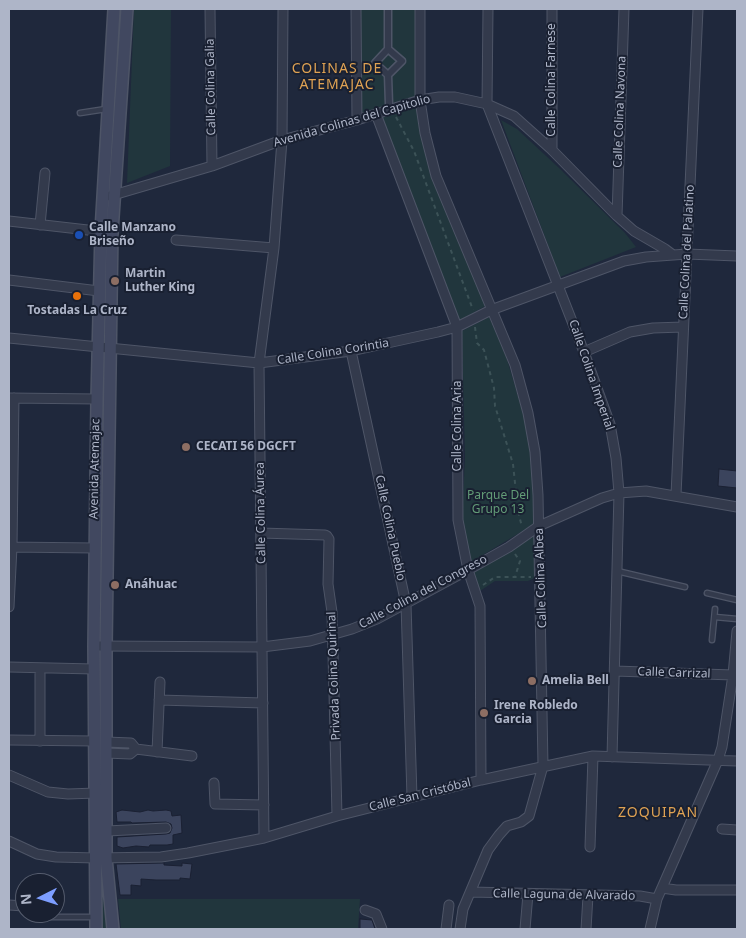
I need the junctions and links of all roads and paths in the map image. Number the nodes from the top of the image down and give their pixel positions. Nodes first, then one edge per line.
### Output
1 (114, 9) edge
2 (126, 9) edge
3 (210, 9) edge
4 (283, 9) edge
5 (356, 9) edge
6 (388, 9) edge
7 (420, 9) edge
8 (488, 9) edge
9 (552, 9) edge
10 (624, 9) edge
11 (698, 9) edge
12 (388, 49) junction
13 (388, 75) junction
14 (420, 100) junction
15 (389, 104) dead end
16 (488, 104) junction
17 (108, 109) junction
18 (80, 113) dead end
19 (394, 113) dead end
20 (376, 114) junction
21 (357, 120) junction
22 (282, 140) junction
23 (552, 150) junction
24 (212, 166) junction
25 (45, 173) dead end
26 (115, 195) junction
27 (102, 199) junction
28 (617, 216) junction
29 (9, 221) edge
30 (40, 225) junction
31 (107, 232) junction
32 (176, 240) dead end
33 (274, 248) junction
34 (687, 254) junction
35 (673, 256) junction
36 (737, 256) edge
37 (9, 280) edge
38 (559, 285) junction
39 (99, 291) junction
40 (491, 310) junction
41 (475, 318) junction
42 (457, 327) junction
43 (683, 327) junction
44 (9, 338) edge
45 (98, 348) junction
46 (110, 349) junction
47 (351, 351) junction
48 (584, 352) junction
49 (259, 364) junction
50 (11, 398) edge
51 (97, 399) junction
52 (618, 493) junction
53 (676, 495) junction
54 (737, 507) edge
55 (539, 526) junction
56 (523, 530) dead end
57 (261, 534) junction
58 (10, 547) edge
59 (509, 547) junction
60 (95, 548) junction
61 (468, 570) junction
62 (616, 571) junction
63 (515, 577) junction
64 (538, 577) dead end
65 (685, 587) dead end
66 (479, 588) dead end
67 (707, 593) dead end
68 (737, 600) edge
69 (406, 604) junction
70 (9, 607) edge
71 (715, 609) dead end
72 (715, 617) junction
73 (737, 619) edge
74 (737, 631) edge
75 (333, 635) junction
76 (712, 640) dead end
77 (100, 646) junction
78 (262, 647) junction
79 (9, 667) edge
80 (94, 669) junction
81 (614, 671) junction
82 (40, 674) dead end
83 (733, 675) junction
84 (160, 682) dead end
85 (159, 700) junction
86 (262, 703) junction
87 (9, 740) edge
88 (40, 740) junction
89 (103, 745) junction
90 (157, 752) junction
91 (192, 756) dead end
92 (593, 756) junction
93 (612, 757) junction
94 (718, 760) junction
95 (737, 762) edge
96 (543, 766) junction
97 (9, 774) edge
98 (481, 780) junction
99 (214, 783) dead end
100 (96, 793) junction
101 (412, 797) junction
102 (264, 805) junction
103 (337, 816) junction
104 (166, 828) dead end
105 (722, 829) dead end
106 (737, 830) edge
107 (106, 831) junction
108 (264, 838) junction
109 (9, 841) edge
110 (590, 848) dead end
111 (101, 858) junction
112 (662, 888) junction
113 (737, 890) edge
114 (471, 892) junction
115 (528, 894) junction
116 (588, 896) junction
117 (657, 899) junction
118 (449, 905) dead end
119 (365, 910) dead end
120 (65, 919) edge
121 (96, 923) edge
122 (113, 929) edge
123 (382, 929) edge
124 (446, 929) edge
125 (460, 929) edge
126 (525, 929) edge
127 (586, 929) edge
128 (650, 929) edge

1 - 17 main road, Avenida Atemajac
2 - 26 main road, Avenida Atemajac
3 - 24 street, Calle Colina Galia
4 - 22 street, Calle Colina Áurea
5 - 21 street
6 - 12 street
7 - 14 street, Calle Colina Albea
8 - 16 street, Calle Colina Imperial
9 - 23 street, Calle Colina Farnese
10 - 28 street, Calle Colina Navona
11 - 34 street, Calle Colina del Palatino
12 - 13 street
12 - 13 street
13 - 15 street
14 - 16 street, Avenida Colinas del Capitolio
14 - 20 street, Avenida Colinas del Capitolio
14 - 40 street, Calle Colina Albea
16 - 23 street, Avenida Colinas del Capitolio
16 - 38 street, Calle Colina Imperial
17 - 18 lane
17 - 27 main road, Avenida Atemajac
19 - 41 path
20 - 21 street, Avenida Colinas del Capitolio
20 - 42 street, Calle Colina Aria
21 - 22 street, Avenida Colinas del Capitolio
22 - 24 street, Avenida Colinas del Capitolio
22 - 33 street, Calle Colina Áurea
23 - 28 street, Avenida Colinas del Capitolio
24 - 26 street, Avenida Colinas del Capitolio
25 - 30 street
26 - 27 street, Avenida Colinas del Capitolio
26 - 31 main road, Avenida Atemajac
27 - 31 main road, Avenida Atemajac
28 - 35 street, Avenida Colinas del Capitolio
29 - 30 street
30 - 31 street
31 - 39 main road, Avenida Atemajac
31 - 46 main road, Avenida Atemajac
32 - 33 street
33 - 49 street, Calle Colina Áurea
34 - 35 street, Calle Colina Corintia
34 - 36 street, Calle Colina Corintia
34 - 43 street, Calle Colina del Palatino
35 - 38 street, Calle Colina Corintia
37 - 39 street
38 - 40 street, Calle Colina Corintia
38 - 48 street, Calle Colina Imperial
39 - 45 main road, Avenida Atemajac
40 - 41 street, Calle Colina Corintia
40 - 55 street, Calle Colina Albea
41 - 42 street, Calle Colina Corintia
41 - 56 path
42 - 47 street, Calle Colina Corintia
42 - 61 street, Calle Colina Aria
43 - 48 street
43 - 53 street, Calle Colina del Palatino
44 - 45 street, Calle Colina Corintia
45 - 46 street, Calle Colina Corintia
45 - 51 main road, Avenida Atemajac
46 - 49 street, Calle Colina Corintia
46 - 77 main road, Avenida Atemajac
47 - 49 street, Calle Colina Corintia
47 - 69 street, Calle Colina Pueblo
48 - 52 street, Calle Colina Imperial
49 - 57 street, Calle Colina Áurea
50 - 51 street
50 - 58 street
51 - 60 main road, Avenida Atemajac
52 - 53 street, Calle Colina del Congreso
52 - 55 street, Calle Colina del Congreso
52 - 62 street, Calle Colina Imperial
53 - 54 street, Calle Colina del Congreso
55 - 59 street, Calle Colina del Congreso
55 - 96 street, Calle Colina Albea
57 - 75 street, Privada Colina Quirinal
57 - 78 street, Calle Colina Áurea
58 - 60 street
58 - 70 street
59 - 61 street, Calle Colina del Congreso
59 - 63 path
60 - 77 main road, Avenida Atemajac
61 - 69 street, Calle Colina del Congreso
61 - 98 street, Calle Colina Aria
62 - 65 lane
62 - 81 street, Calle Colina Imperial
63 - 64 path
63 - 66 path
67 - 68 lane
69 - 75 street, Calle Colina del Congreso
69 - 101 street, Calle Colina Pueblo
71 - 72 lane
72 - 73 lane
72 - 76 lane
74 - 83 street
75 - 78 street, Calle Colina del Congreso
75 - 103 street, Privada Colina Quirinal
77 - 78 street, Calle Colina del Congreso
77 - 80 main road, Avenida Atemajac
77 - 89 main road, Avenida Atemajac
78 - 86 street, Calle Colina Áurea
79 - 80 street
80 - 89 main road, Avenida Atemajac
81 - 83 street, Calle Carrizal
81 - 93 street, Calle Colina Imperial
82 - 88 street
83 - 94 street
84 - 85 street
85 - 86 street
85 - 90 street
86 - 102 street, Calle Colina Áurea
87 - 88 street
88 - 89 street
89 - 90 street
89 - 100 main road, Avenida Atemajac
89 - 107 main road, Avenida Atemajac
90 - 91 street
92 - 93 street, Calle San Cristóbal
92 - 96 street, Calle San Cristóbal
92 - 110 street
93 - 94 street, Calle San Cristóbal
94 - 95 street, Calle San Cristóbal
94 - 112 street
96 - 98 street, Calle San Cristóbal
96 - 114 street, Calle Colina Albea
97 - 100 street
98 - 101 street, Calle San Cristóbal
99 - 102 street
100 - 111 main road, Avenida Atemajac
101 - 103 street, Calle San Cristóbal
102 - 108 street, Calle Colina Áurea
103 - 108 street, Calle San Cristóbal
104 - 107 street
105 - 106 street
107 - 111 main road, Avenida Atemajac
108 - 111 street, Calle San Cristóbal
109 - 111 street, Calle San Cristóbal
111 - 121 main road, Avenida Atemajac
111 - 122 main road, Avenida Atemajac
112 - 113 street
112 - 117 street
114 - 115 street, Calle Laguna de Alvarado
114 - 125 street, Calle Colina Albea
115 - 116 street, Calle Laguna de Alvarado
115 - 126 street
116 - 117 street, Calle Laguna de Alvarado
116 - 127 street
117 - 128 street
118 - 124 street
119 - 123 street
120 - 121 lane

